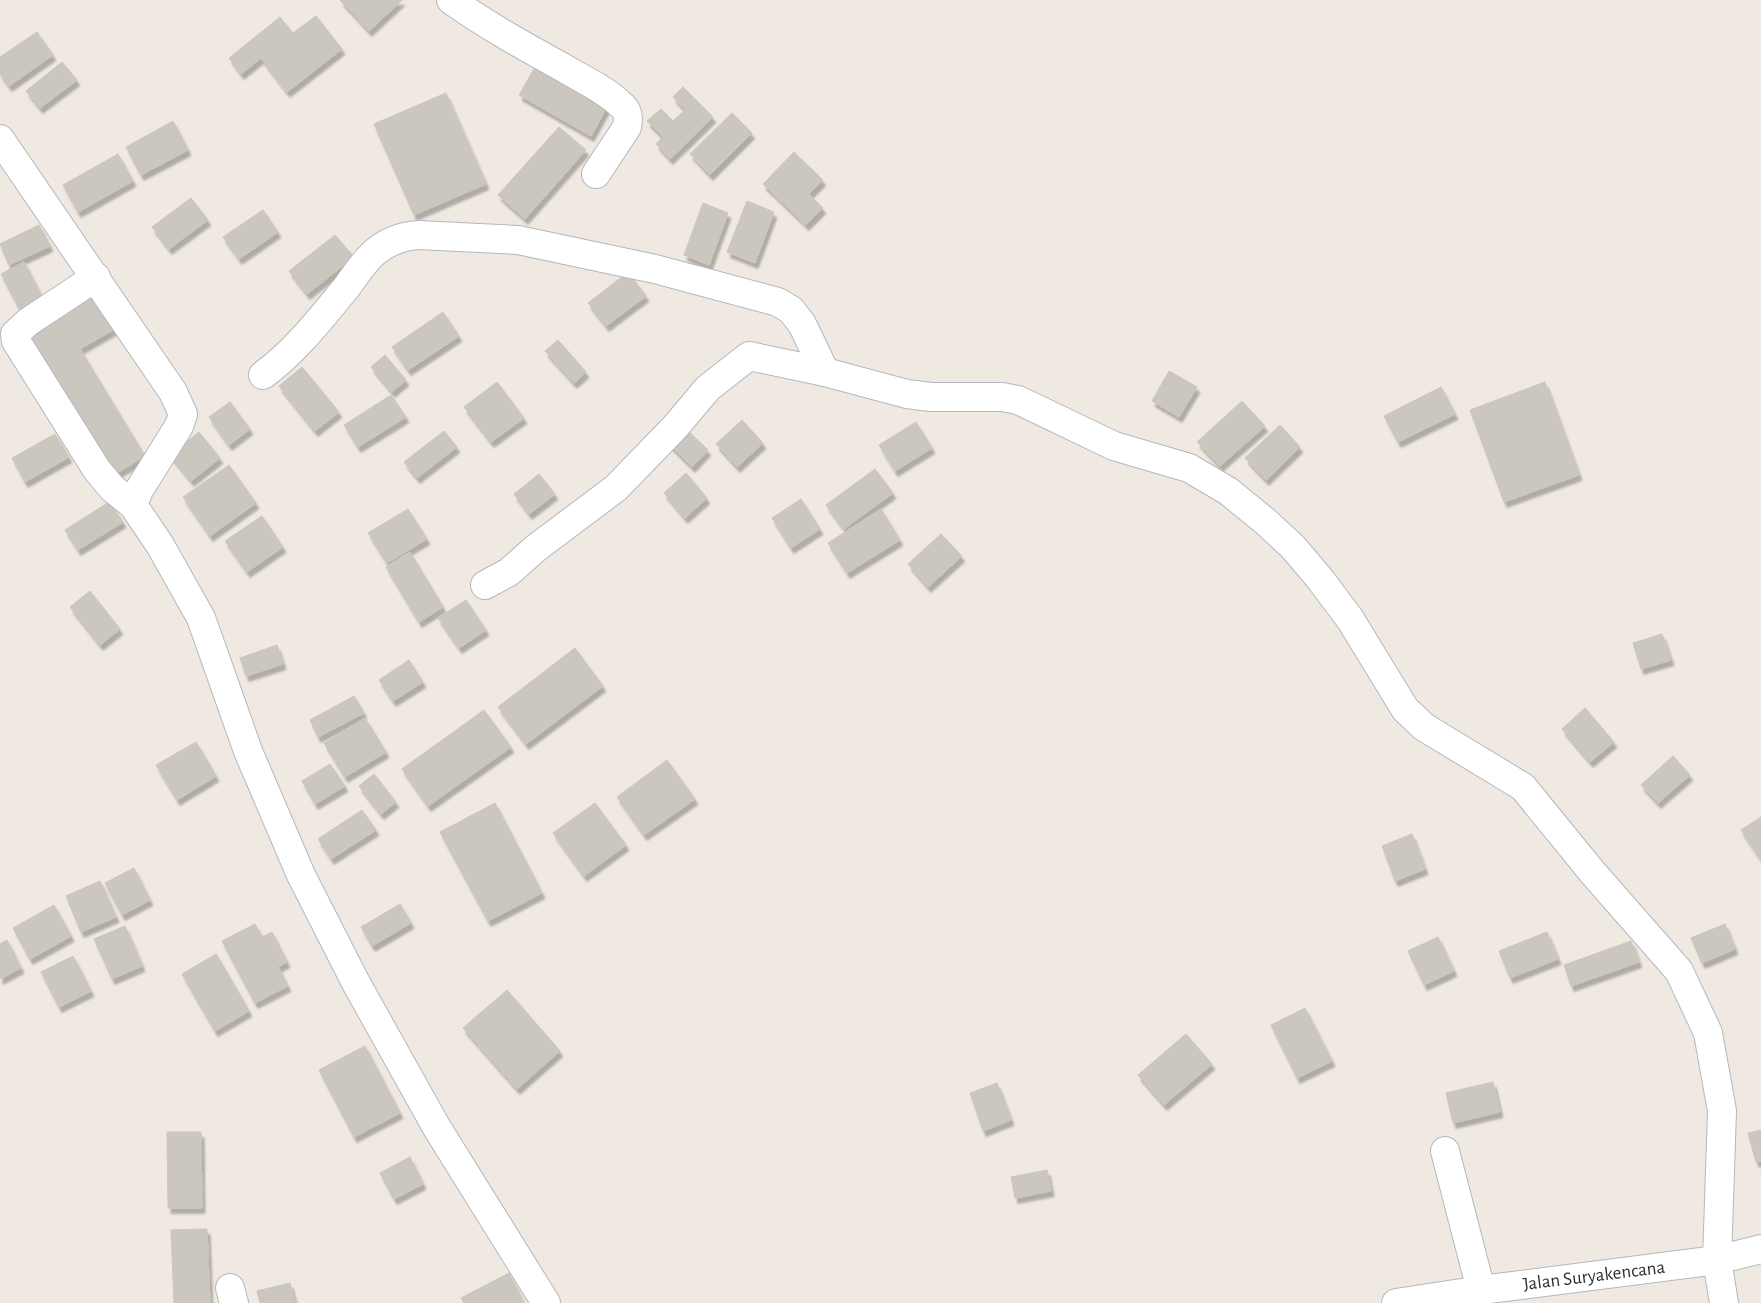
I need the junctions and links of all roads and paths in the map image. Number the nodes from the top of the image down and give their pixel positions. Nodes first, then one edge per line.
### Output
1 (451, 0) edge
2 (0, 139) edge
3 (596, 174) dead end
4 (96, 277) junction
5 (825, 372) junction
6 (263, 375) dead end
7 (133, 505) junction
8 (485, 585) dead end
9 (1445, 1151) dead end
10 (1761, 1249) edge
11 (1717, 1260) junction
12 (1482, 1290) junction
13 (546, 1303) edge
14 (1396, 1303) edge
15 (1724, 1303) edge

1 - 3 street
2 - 4 street
4 - 7 street
4 - 7 street
5 - 6 street
5 - 8 street
5 - 11 street
7 - 13 street
9 - 12 street
10 - 11 street, Jalan Suryakencana
11 - 12 street, Jalan Suryakencana
11 - 15 street
12 - 14 street, Jalan Suryakencana

